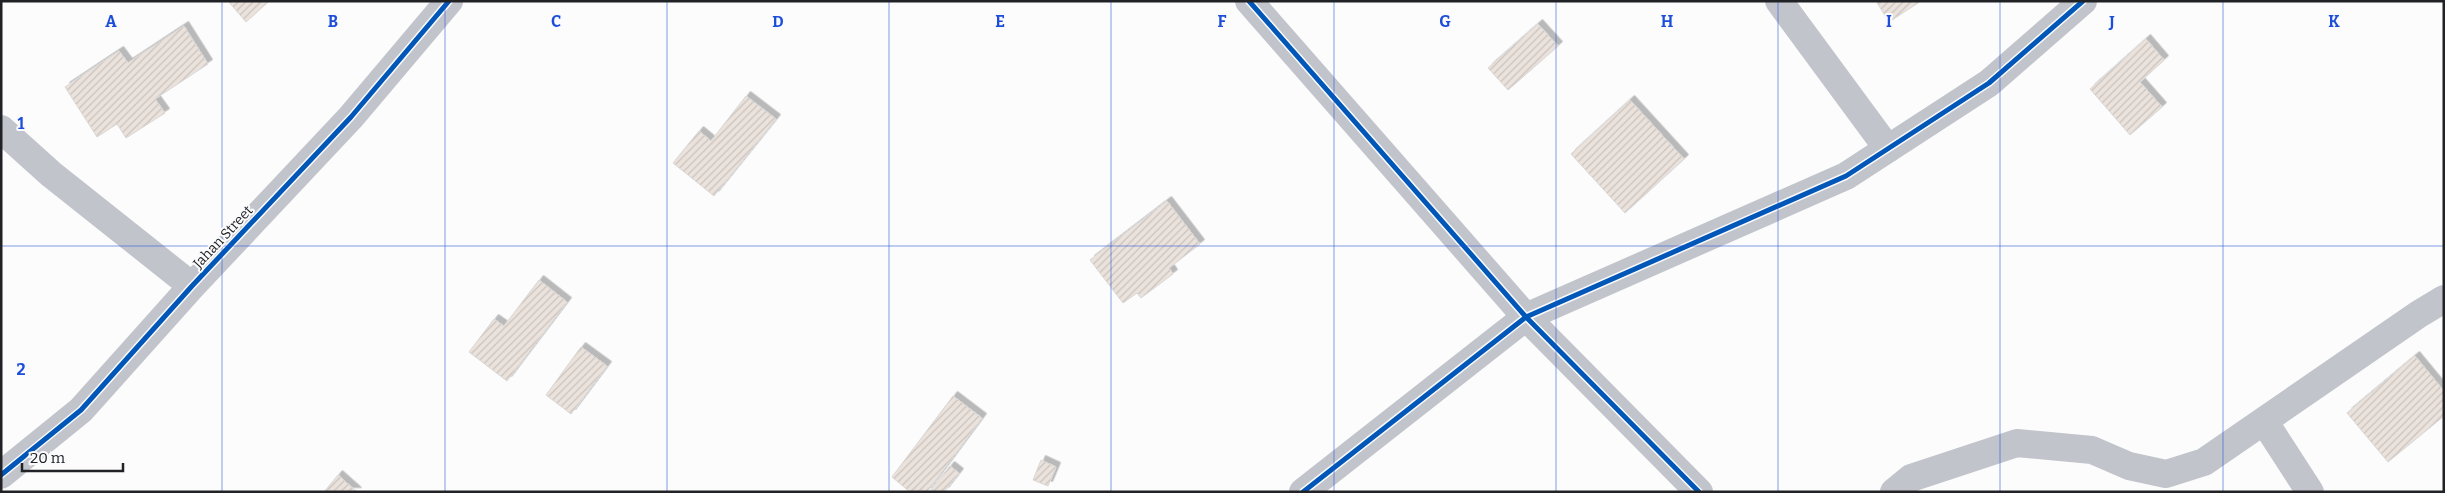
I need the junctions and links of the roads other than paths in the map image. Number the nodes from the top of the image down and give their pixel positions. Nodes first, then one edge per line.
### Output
1 (449, 1) edge
2 (1249, 1) edge
3 (1778, 1) edge
4 (2083, 1) edge
5 (1, 129) edge
6 (1888, 149) junction
7 (192, 286) junction
8 (2444, 300) edge
9 (1526, 316) junction
10 (2264, 421) junction
11 (1, 476) edge
12 (1303, 492) edge
13 (1699, 492) edge
14 (1894, 492) edge
15 (2310, 492) edge

1 - 7 street, Jahan Street
2 - 9 street
3 - 6 street
4 - 6 street
5 - 7 street
6 - 9 street
7 - 11 street, Jahan Street
8 - 10 street
9 - 12 street
9 - 13 street
10 - 14 street
10 - 15 street

